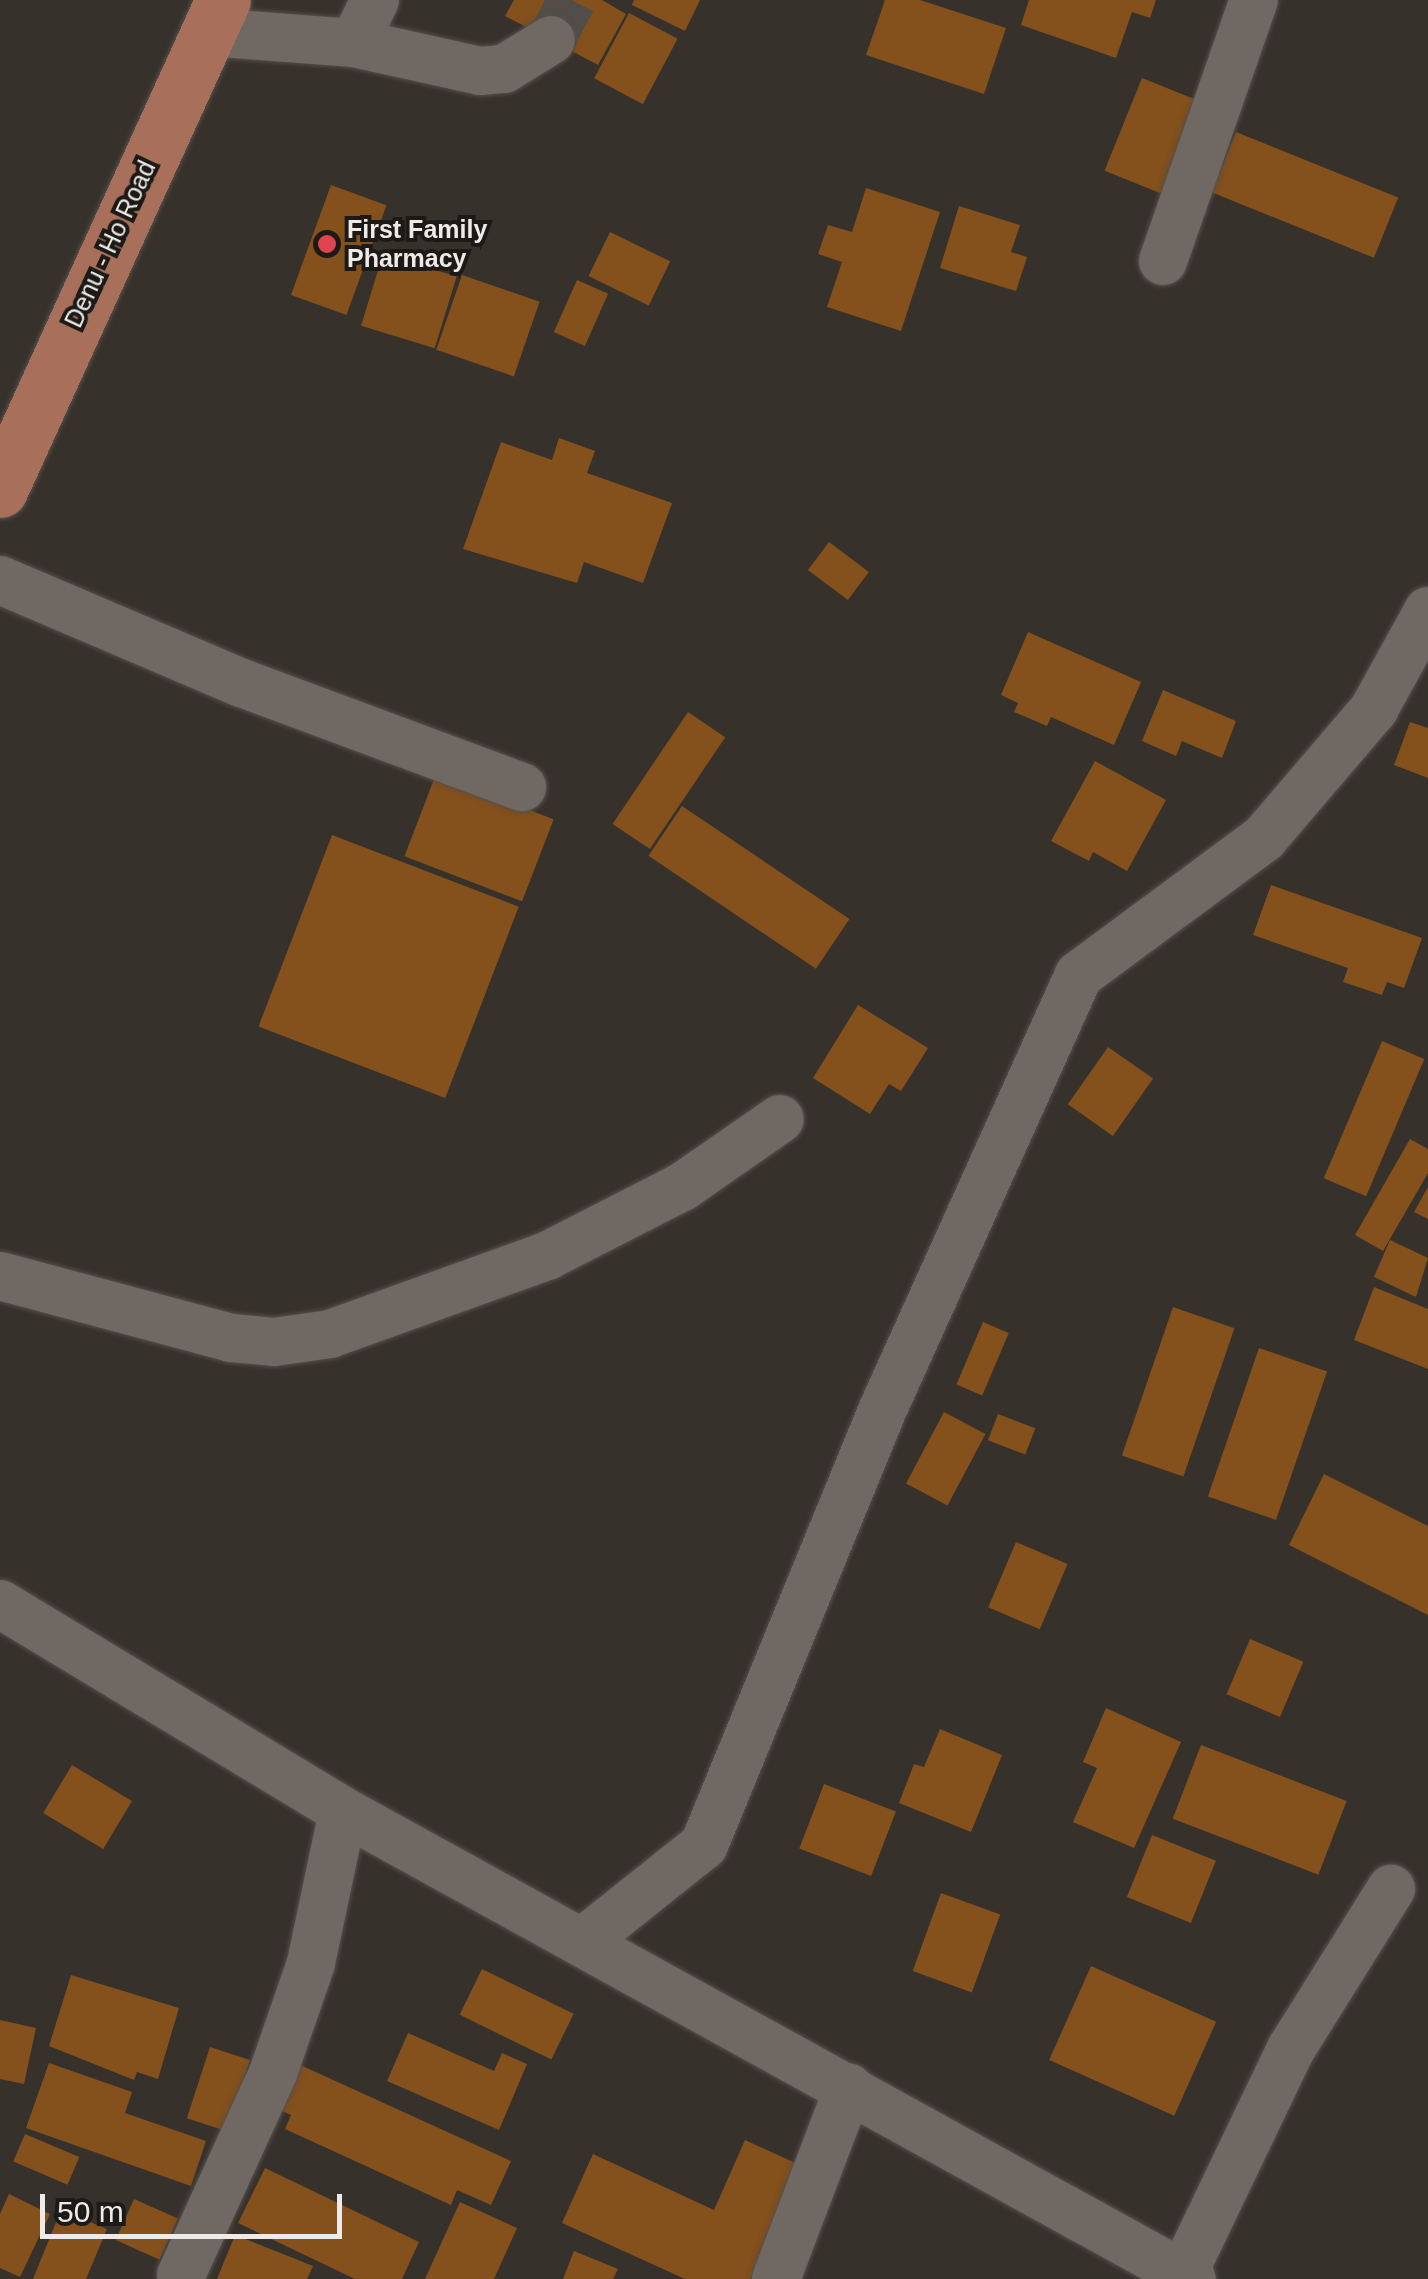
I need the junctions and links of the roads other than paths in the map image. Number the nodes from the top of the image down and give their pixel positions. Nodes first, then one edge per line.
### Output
1 (376, 0) edge
2 (1254, 0) edge
3 (215, 16) edge
4 (551, 40) tunnel mouth
5 (354, 43) junction
6 (1164, 261) dead end
7 (0, 490) edge
8 (0, 580) edge
9 (1428, 611) edge
10 (522, 786) dead end
11 (780, 1119) dead end
12 (0, 1276) edge
13 (0, 1604) edge
14 (342, 1811) junction
15 (1391, 1888) dead end
16 (585, 1940) junction
17 (850, 2087) junction
18 (181, 2274) dead end
19 (1187, 2276) edge
20 (776, 2279) edge

1 - 5 street
2 - 6 street
3 - 5 street
3 - 7 main road, Denu - Ho Road
4 - 5 street
8 - 10 street
9 - 16 street
11 - 12 street
13 - 14 street
14 - 16 street
14 - 18 street
15 - 19 street
16 - 17 street
17 - 19 street
17 - 20 street

